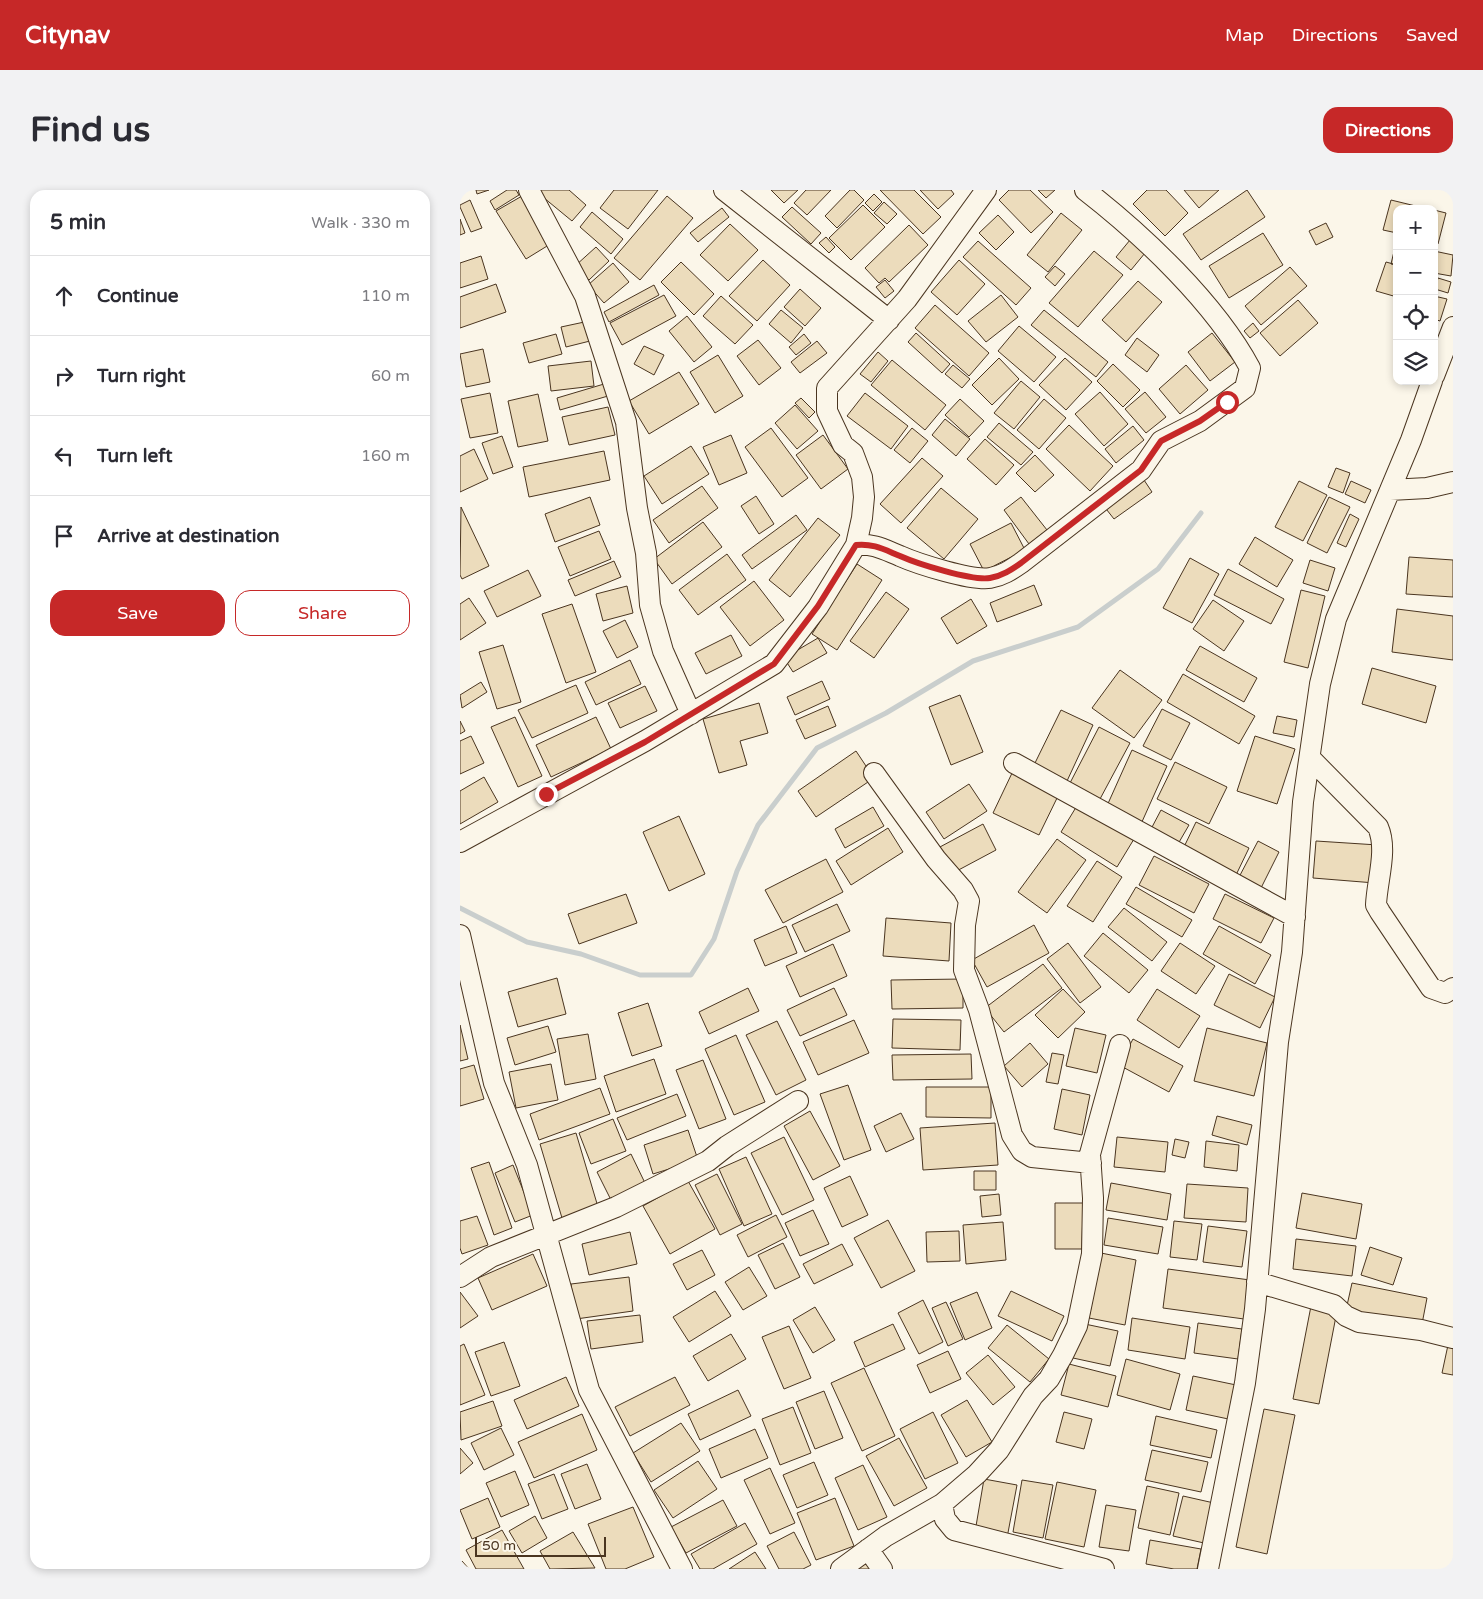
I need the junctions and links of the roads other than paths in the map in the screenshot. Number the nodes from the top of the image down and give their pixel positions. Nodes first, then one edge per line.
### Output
1 (529, 190) edge
2 (724, 190) edge
3 (986, 190) edge
4 (1084, 190) edge
5 (888, 320) junction
6 (1453, 326) edge
7 (1438, 365) edge
8 (1431, 385) edge
9 (1453, 482) edge
10 (1390, 490) junction
11 (856, 545) junction
12 (691, 714) junction
13 (1310, 758) junction
14 (1014, 763) dead end
15 (874, 773) dead end
16 (460, 842) edge
17 (1295, 917) junction
18 (460, 935) edge
19 (1453, 988) edge
20 (1120, 1044) dead end
21 (798, 1101) dead end
22 (1091, 1163) junction
23 (547, 1236) junction
24 (460, 1277) edge
25 (1257, 1282) junction
26 (1453, 1338) edge
27 (942, 1504) junction
28 (868, 1548) junction
29 (682, 1569) edge
30 (841, 1569) edge
31 (882, 1569) edge
32 (1104, 1569) edge
33 (1208, 1569) edge

1 - 12 street
2 - 5 street
3 - 5 street
4 - 11 street
5 - 11 street
6 - 7 street
8 - 10 street
9 - 10 street
10 - 13 street
11 - 12 street
12 - 16 street
13 - 17 street
13 - 19 street
14 - 17 street
15 - 22 street
17 - 25 street
18 - 23 street
20 - 22 street
21 - 23 street
22 - 27 street
23 - 24 street
23 - 29 street
25 - 26 street
25 - 33 street
27 - 28 street
27 - 32 street
28 - 30 street
28 - 31 street

